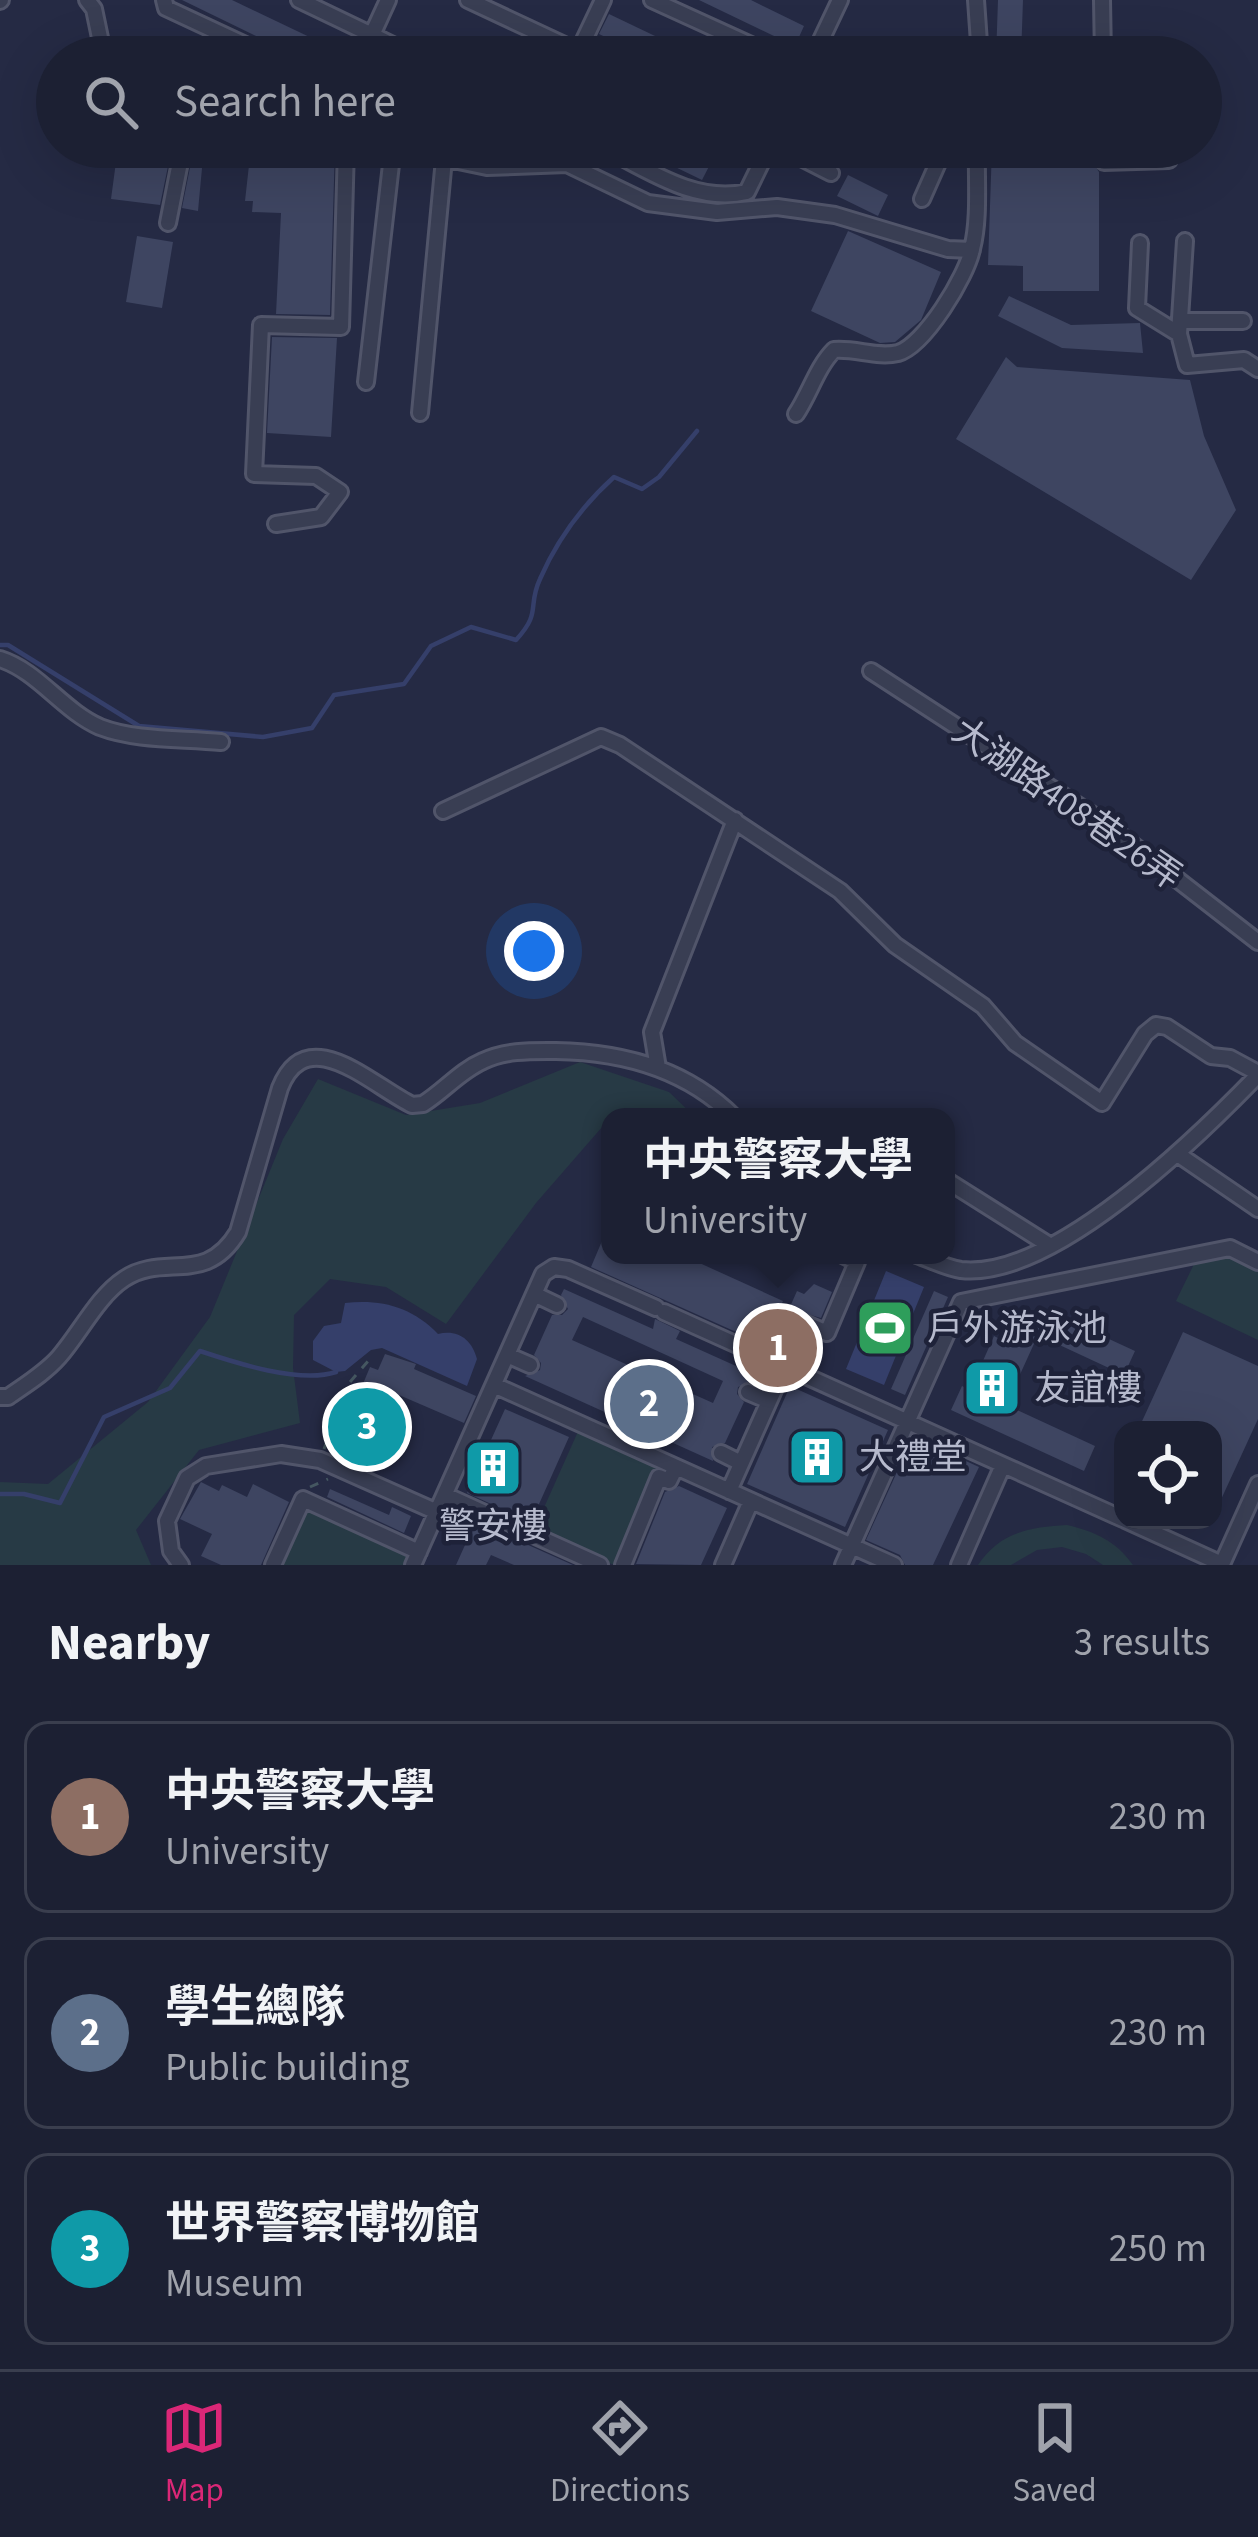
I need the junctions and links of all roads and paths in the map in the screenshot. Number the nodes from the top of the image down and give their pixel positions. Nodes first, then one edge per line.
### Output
1 (87, 0) edge
2 (164, 0) edge
3 (299, 0) edge
4 (388, 0) edge
5 (468, 0) edge
6 (602, 0) edge
7 (652, 0) edge
8 (840, 0) edge
9 (976, 0) edge
10 (1102, 0) edge
11 (372, 35) joint
12 (100, 36) edge
13 (226, 36) edge
14 (543, 36) edge
15 (589, 36) edge
16 (731, 36) edge
17 (823, 36) edge
18 (979, 36) edge
19 (1103, 36) edge
20 (179, 168) edge
21 (345, 168) edge
22 (390, 168) edge
23 (443, 168) edge
24 (574, 168) edge
25 (643, 168) edge
26 (759, 168) edge
27 (821, 168) edge
28 (936, 168) edge
29 (976, 168) edge
30 (831, 173) dead end
31 (922, 199) dead end
32 (168, 223) dead end
33 (1185, 241) dead end
34 (1139, 243) dead end
35 (973, 250) junction
36 (1243, 321) dead end
37 (1179, 327) junction
38 (1258, 369) edge
39 (366, 382) dead end
40 (420, 412) dead end
41 (796, 414) dead end
42 (277, 524) dead end
43 (0, 659) edge
44 (871, 671) dead end
45 (221, 742) dead end
46 (443, 811) dead end
47 (735, 820) junction
48 (1258, 942) edge
49 (652, 1065) junction
50 (1258, 1074) edge
51 (726, 1108) edge
52 (1179, 1155) junction
53 (955, 1186) edge
54 (1258, 1209) edge
55 (1049, 1245) junction
56 (1258, 1262) edge
57 (856, 1264) edge
58 (944, 1264) edge
59 (534, 1294) junction
60 (557, 1305) dead end
61 (507, 1355) junction
62 (369, 1360) dead end
63 (530, 1365) dead end
64 (785, 1366) junction
65 (494, 1385) junction
66 (748, 1392) dead end
67 (0, 1397) edge
68 (769, 1401) junction
69 (908, 1422) junction
70 (721, 1454) dead end
71 (320, 1460) junction
72 (741, 1463) junction
73 (1003, 1465) junction
74 (676, 1467) junction
75 (1258, 1484) edge
76 (307, 1489) dead end
77 (729, 1490) junction
78 (445, 1495) junction
79 (751, 1501) junction
80 (437, 1512) junction
81 (1114, 1515) edge
82 (1144, 1529) edge
83 (852, 1546) junction
84 (416, 1558) edge
85 (181, 1565) edge
86 (273, 1565) edge
87 (600, 1565) edge
88 (623, 1565) edge
89 (722, 1565) edge
90 (843, 1565) edge
91 (894, 1565) edge
92 (959, 1565) edge

1 - 12 street
2 - 13 street
3 - 11 street
4 - 11 street
5 - 14 street
6 - 15 street
7 - 16 street
8 - 17 street
9 - 18 street
10 - 19 street
20 - 32 street
21 - 42 street
22 - 39 street
23 - 40 street
24 - 35 street
25 - 26 street
27 - 30 street
28 - 31 street
29 - 35 street
33 - 37 street
34 - 37 street
35 - 41 street
36 - 37 street
37 - 38 street
43 - 45 street
44 - 48 street, 大湖路408巷26弄
46 - 47 street
47 - 49 street
47 - 50 street
49 - 51 street
49 - 67 street
50 - 52 street
52 - 54 street
52 - 55 street
53 - 55 street
55 - 58 street
56 - 69 street
57 - 64 street
59 - 60 street
59 - 61 street
59 - 64 street
61 - 63 street
61 - 65 street
62 - 71 path
64 - 68 street
64 - 69 street
65 - 74 street
65 - 78 street
66 - 68 street
68 - 72 street
69 - 73 street
69 - 83 street
70 - 72 street
71 - 76 path
71 - 80 street
71 - 85 street
72 - 77 street
73 - 81 street
73 - 92 street
74 - 77 street
74 - 88 street
75 - 82 street
77 - 79 street
78 - 80 street
78 - 87 street
79 - 83 street
79 - 89 street
80 - 84 street
83 - 90 street
83 - 91 street
84 - 86 street

